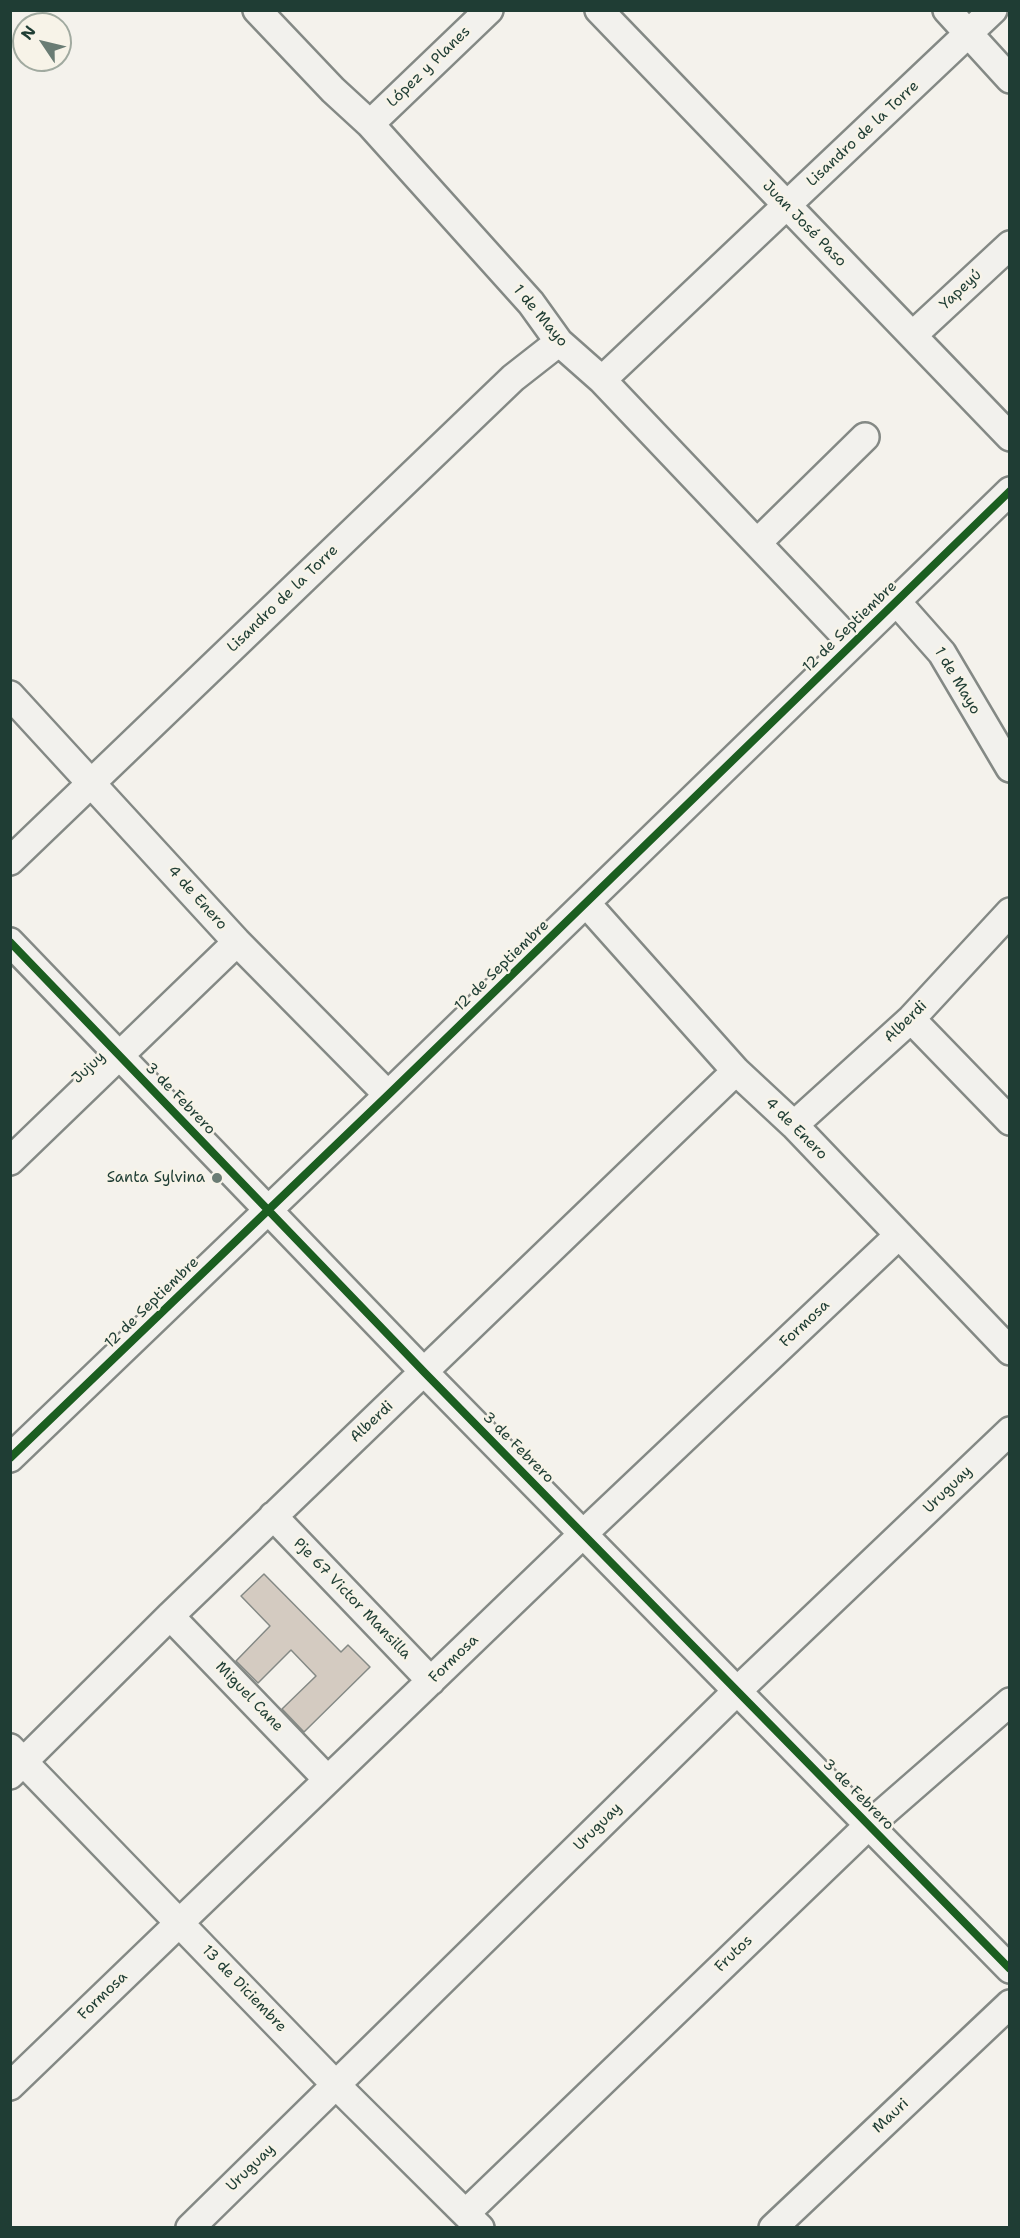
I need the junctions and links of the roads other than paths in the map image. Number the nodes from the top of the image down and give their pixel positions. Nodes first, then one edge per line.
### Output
1 (257, 10) edge
2 (489, 10) edge
3 (599, 10) edge
4 (947, 10) edge
5 (993, 10) edge
6 (969, 34) junction
7 (1010, 79) edge
8 (370, 124) junction
9 (786, 207) junction
10 (1010, 245) edge
11 (913, 335) junction
12 (559, 342) junction
13 (602, 380) junction
14 (865, 436) dead end
15 (1010, 437) edge
16 (1010, 491) edge
17 (757, 543) junction
18 (896, 601) junction
19 (852, 643) junction
20 (10, 695) edge
21 (1010, 768) edge
22 (91, 784) junction
23 (10, 861) edge
24 (586, 903) junction
25 (1010, 912) edge
26 (10, 942) edge
27 (237, 942) junction
28 (911, 1019) junction
29 (120, 1057) junction
30 (736, 1071) junction
31 (388, 1095) junction
32 (1010, 1121) edge
33 (794, 1125) junction
34 (10, 1161) edge
35 (269, 1209) junction
36 (899, 1235) junction
37 (1010, 1351) edge
38 (424, 1373) junction
39 (1010, 1431) edge
40 (10, 1458) edge
41 (273, 1516) junction
42 (583, 1534) junction
43 (170, 1616) junction
44 (431, 1681) junction
45 (736, 1692) junction
46 (1010, 1702) edge
47 (15, 1762) edge
48 (327, 1779) junction
49 (869, 1825) junction
50 (179, 1923) junction
51 (1010, 1969) edge
52 (1010, 2004) edge
53 (336, 2085) junction
54 (10, 2086) edge
55 (473, 2220) edge
56 (190, 2228) edge
57 (773, 2228) edge

1 - 8 street, 1 de Mayo
2 - 8 street, López y Planes
3 - 9 street, Juan José Paso
4 - 6 street
5 - 6 street, Lisandro de la Torre
6 - 7 street
6 - 9 street, Lisandro de la Torre
8 - 12 street, 1 de Mayo
9 - 11 street, Juan José Paso
9 - 13 street, Lisandro de la Torre
10 - 11 street, Yapeyú
11 - 15 street, Juan José Paso
12 - 13 street, 1 de Mayo
12 - 22 street, Lisandro de la Torre
13 - 17 street, 1 de Mayo
14 - 17 street
16 - 18 street, 12 de Septiembre
17 - 19 street, 1 de Mayo
18 - 19 street, 12 de Septiembre
18 - 21 street, 1 de Mayo
19 - 24 street, 12 de Septiembre
20 - 22 street, 4 de Enero
22 - 23 street, Lisandro de la Torre
22 - 27 street, 4 de Enero
24 - 30 street, 4 de Enero
24 - 31 street, 12 de Septiembre
25 - 28 street, Alberdi
26 - 29 street, 3 de Febrero
27 - 29 street, Jujuy
27 - 31 street, 4 de Enero
28 - 32 street
28 - 33 street, Alberdi
29 - 34 street, Jujuy
29 - 35 street, 3 de Febrero
30 - 33 street, 4 de Enero
30 - 38 street, Alberdi
31 - 35 street, 12 de Septiembre
33 - 36 street, 4 de Enero
35 - 38 street, 3 de Febrero
35 - 40 street, 12 de Septiembre
36 - 37 street, 4 de Enero
36 - 42 street, Formosa
38 - 41 street, Alberdi
38 - 42 street, 3 de Febrero
39 - 45 street, Uruguay
41 - 43 street, Alberdi
41 - 44 street, Pje 67 Victor Mansilla
42 - 44 street, Formosa
42 - 45 street, 3 de Febrero
43 - 47 street, Alberdi
43 - 48 street, Miguel Cane
44 - 48 street, Formosa
45 - 49 street, 3 de Febrero
45 - 53 street, Uruguay
46 - 49 street, Frutos
47 - 50 street, 13 de Diciembre
48 - 50 street, Formosa
49 - 51 street, 3 de Febrero
49 - 55 street, Frutos
50 - 53 street, 13 de Diciembre
50 - 54 street, Formosa
52 - 57 street, Mauri
53 - 55 street, 13 de Diciembre
53 - 56 street, Uruguay

